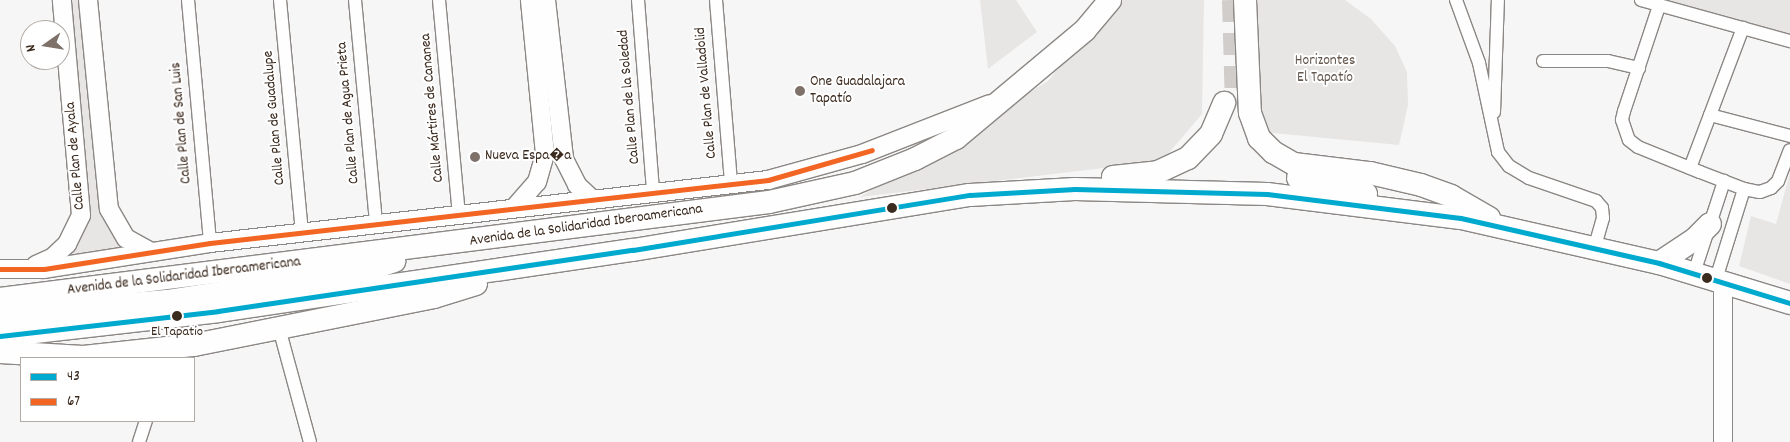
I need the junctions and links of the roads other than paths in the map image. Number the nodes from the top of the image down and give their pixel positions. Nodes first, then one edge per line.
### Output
1 (62, 0) edge
2 (88, 0) edge
3 (188, 0) edge
4 (280, 0) edge
5 (354, 0) edge
6 (439, 0) edge
7 (530, 0) edge
8 (546, 0) edge
9 (638, 0) edge
10 (716, 0) edge
11 (1110, 0) edge
12 (1245, 0) edge
13 (1456, 0) edge
14 (1498, 0) edge
15 (1641, 0) edge
16 (1659, 6) junction
17 (1743, 28) junction
18 (1790, 41) edge
19 (1543, 60) dead end
20 (1480, 63) junction
21 (1497, 65) junction
22 (1639, 68) junction
23 (1007, 98) junction
24 (1710, 115) junction
25 (1493, 131) junction
26 (1790, 136) edge
27 (1790, 150) edge
28 (1690, 168) junction
29 (1724, 181) junction
30 (731, 184) junction
31 (1744, 189) junction
32 (1020, 190) junction
33 (653, 192) junction
34 (591, 198) junction
35 (515, 207) junction
36 (1412, 211) junction
37 (459, 214) junction
38 (376, 223) junction
39 (1710, 224) junction
40 (1498, 226) junction
41 (302, 232) junction
42 (210, 243) junction
43 (1594, 249) junction
44 (150, 252) junction
45 (540, 263) junction
46 (1659, 263) junction
47 (1694, 273) junction
48 (4, 275) edge
49 (1719, 280) junction
50 (0, 299) edge
51 (39, 303) junction
52 (1790, 303) edge
53 (0, 316) edge
54 (279, 328) junction
55 (0, 336) edge
56 (0, 352) edge
57 (150, 354) edge
58 (66, 357) edge
59 (97, 357) edge
60 (20, 364) edge
61 (0, 367) edge
62 (146, 422) edge
63 (139, 442) edge
64 (310, 442) edge
65 (1723, 442) edge

1 - 48 street, Calle Plan de Ayala
2 - 44 street, Calle Plan de Ayala
3 - 42 street, Calle Plan de San Luis
4 - 41 street, Calle Plan de Guadalupe
5 - 38 street, Calle Plan de Agua Prieta
6 - 37 street, Calle Mártires de Cananea
7 - 35 street
8 - 34 street
9 - 33 street, Calle Plan de la Soledad
10 - 30 street, Calle Plan de Valladolid
11 - 23 highway, Avenida de la Solidaridad Iberoamericana
12 - 40 highway
13 - 20 street
14 - 21 street
15 - 16 street
16 - 17 street
16 - 22 street
17 - 18 street
17 - 24 street
19 - 22 street
20 - 21 street
20 - 25 street
21 - 25 street
22 - 28 street
23 - 30 street
23 - 51 highway, Avenida de la Solidaridad Iberoamericana
24 - 26 street
24 - 28 street
25 - 43 street
27 - 31 street
28 - 29 street
29 - 31 street
29 - 39 street
30 - 33 street
31 - 49 street
32 - 36 highway, Avenida de la Solidaridad Iberoamericana
32 - 36 highway
32 - 45 highway, Avenida de la Solidaridad Iberoamericana
33 - 34 street
34 - 35 street
35 - 37 street
36 - 40 highway, Avenida de la Solidaridad Iberoamericana
37 - 38 street
38 - 41 street
39 - 46 highway
39 - 47 street
40 - 43 highway, Avenida de la Solidaridad Iberoamericana
41 - 42 street
42 - 44 street
43 - 46 highway, Avenida de la Solidaridad Iberoamericana
44 - 48 street
45 - 54 highway
45 - 55 highway, Avenida de la Solidaridad Iberoamericana
46 - 47 highway, Avenida de la Solidaridad Iberoamericana
47 - 49 highway, Avenida de la Solidaridad Iberoamericana
48 - 51 highway
49 - 52 highway, Avenida de la Solidaridad Iberoamericana
49 - 65 street
50 - 51 highway
51 - 53 highway
54 - 57 highway
54 - 64 street
56 - 58 highway
57 - 59 highway
60 - 61 highway
62 - 63 street

